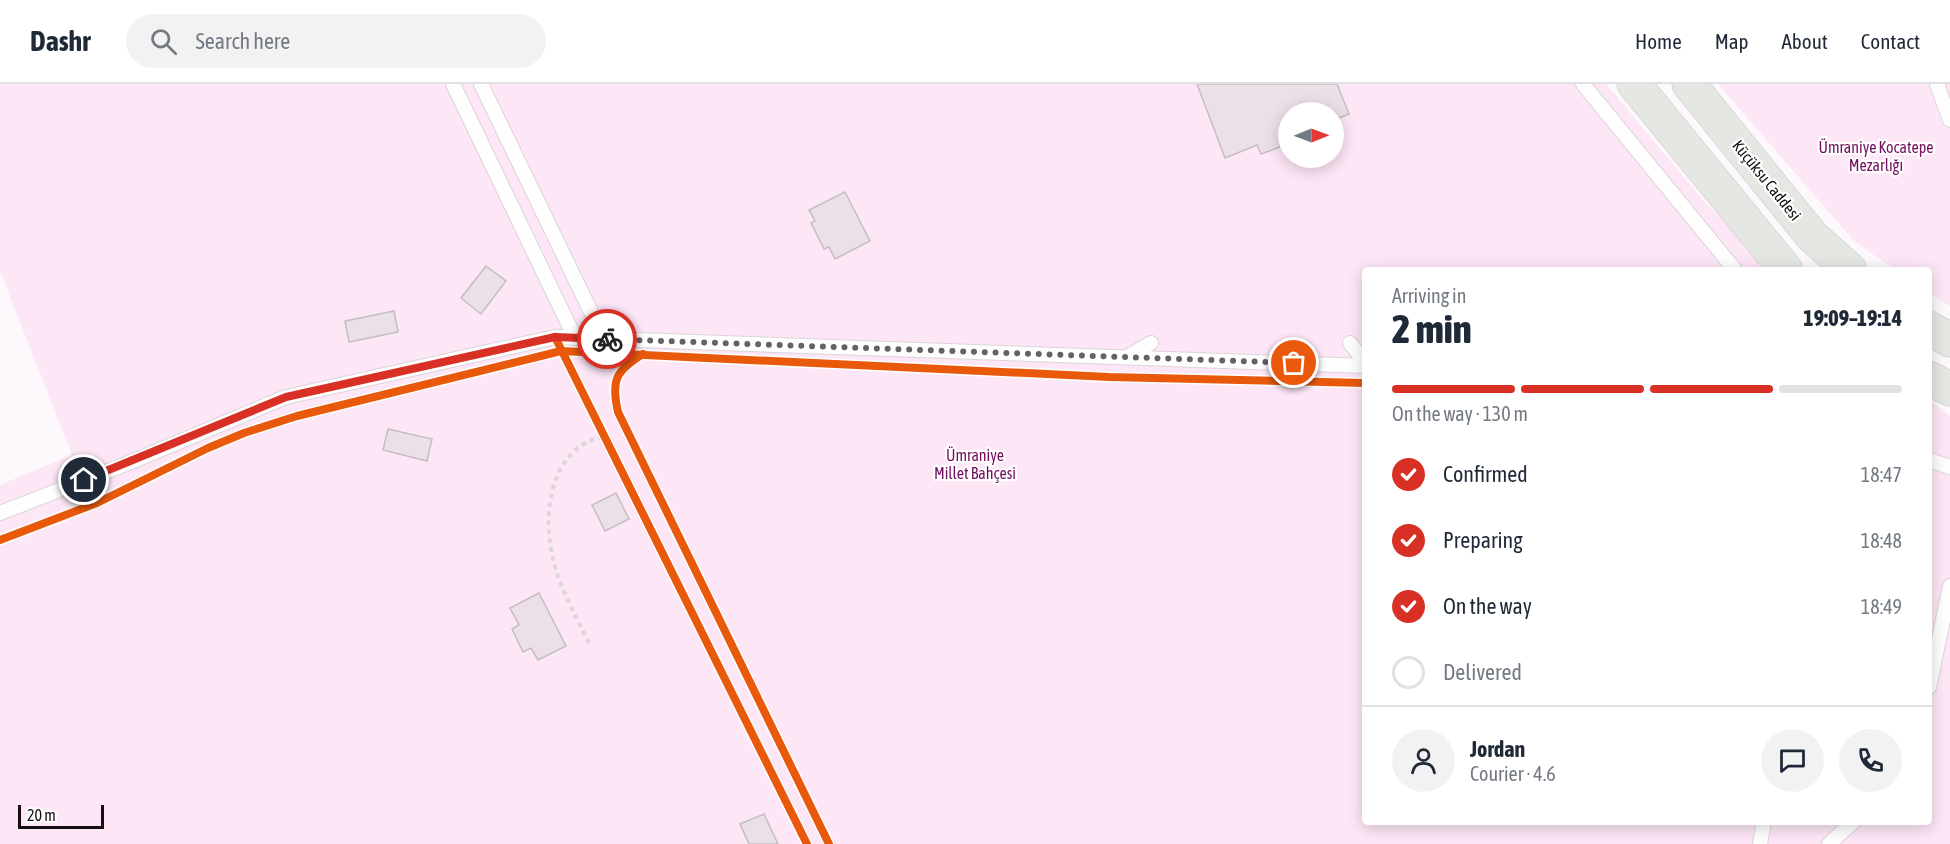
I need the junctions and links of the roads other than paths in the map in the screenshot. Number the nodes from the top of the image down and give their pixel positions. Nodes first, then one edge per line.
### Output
1 (453, 84) edge
2 (482, 84) edge
3 (1583, 84) edge
4 (1634, 84) edge
5 (1689, 84) edge
6 (1937, 84) edge
7 (1950, 120) edge
8 (1733, 267) edge
9 (1784, 267) edge
10 (1847, 267) edge
11 (1932, 330) edge
12 (575, 338) junction
13 (604, 339) junction
14 (1950, 340) edge
15 (1151, 343) dead end
16 (1350, 343) dead end
17 (1127, 357) junction
18 (1362, 360) edge
19 (1362, 364) edge
20 (1932, 380) edge
21 (1950, 389) edge
22 (1932, 461) edge
23 (1950, 467) edge
24 (0, 513) edge
25 (1950, 586) edge
26 (1932, 673) edge
27 (1763, 825) edge
28 (1845, 825) edge
29 (1760, 844) edge
30 (1829, 844) edge

1 - 12 lane
2 - 13 lane
3 - 8 lane
4 - 9 main road
5 - 10 main road, Küçüksu Caddesi
6 - 7 lane
11 - 14 main road
12 - 13 lane
12 - 24 lane
13 - 17 lane
15 - 17 lane
16 - 18 lane
17 - 19 lane
20 - 21 main road
22 - 23 lane
25 - 26 lane
27 - 29 lane
28 - 30 lane

